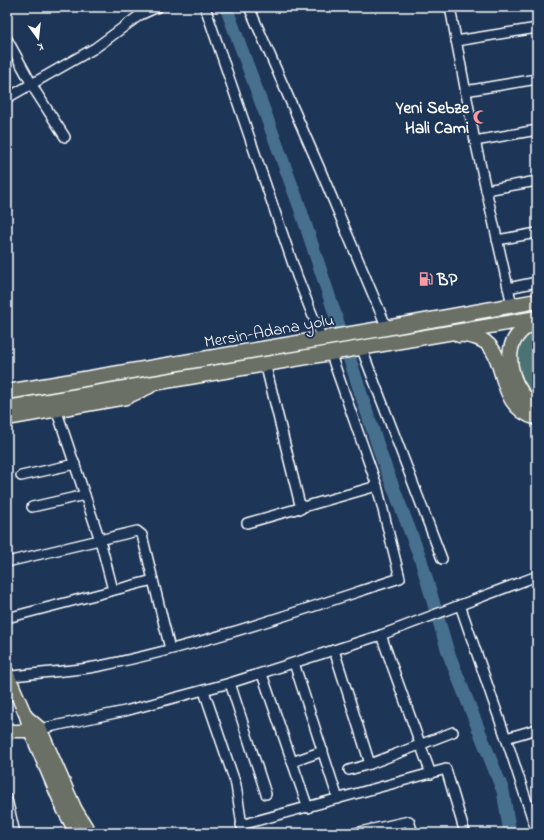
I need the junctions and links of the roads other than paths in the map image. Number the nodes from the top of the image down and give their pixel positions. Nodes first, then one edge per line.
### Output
1 (158, 7) edge
2 (205, 7) edge
3 (249, 7) edge
4 (450, 7) edge
5 (537, 28) edge
6 (7, 39) edge
7 (456, 41) junction
8 (537, 79) edge
9 (32, 84) junction
10 (465, 91) junction
11 (7, 98) edge
12 (537, 130) edge
13 (65, 137) dead end
14 (475, 141) junction
15 (537, 181) edge
16 (486, 190) junction
17 (537, 233) edge
18 (497, 240) junction
19 (537, 282) edge
20 (508, 288) junction
21 (537, 301) edge
22 (512, 305) junction
23 (537, 318) edge
24 (537, 322) edge
25 (387, 328) junction
26 (322, 339) junction
27 (366, 346) junction
28 (330, 352) junction
29 (265, 363) junction
30 (164, 366) junction
31 (166, 380) junction
32 (7, 386) edge
33 (7, 392) edge
34 (537, 406) edge
35 (7, 408) edge
36 (56, 409) junction
37 (7, 418) edge
38 (537, 418) edge
39 (75, 464) junction
40 (21, 476) dead end
41 (377, 486) junction
42 (85, 495) junction
43 (32, 507) dead end
44 (301, 508) junction
45 (247, 523) dead end
46 (100, 540) junction
47 (442, 559) dead end
48 (7, 562) edge
49 (537, 576) edge
50 (153, 580) junction
51 (113, 590) junction
52 (460, 605) junction
53 (7, 618) edge
54 (381, 635) junction
55 (170, 650) junction
56 (334, 650) junction
57 (294, 663) junction
58 (262, 674) junction
59 (8, 675) edge
60 (230, 683) junction
61 (204, 691) junction
62 (537, 729) edge
63 (35, 730) junction
64 (453, 732) dead end
65 (9, 733) edge
66 (506, 738) junction
67 (420, 745) junction
68 (323, 751) junction
69 (292, 762) junction
70 (370, 764) junction
71 (350, 770) dead end
72 (431, 774) junction
73 (266, 794) dead end
74 (7, 799) edge
75 (338, 799) junction
76 (308, 808) junction
77 (242, 829) edge
78 (15, 833) edge
79 (76, 833) edge
80 (90, 833) edge
81 (355, 833) edge
82 (413, 833) edge
83 (465, 833) edge
84 (537, 833) edge

1 - 9 street
2 - 26 street
3 - 25 street
4 - 7 street
5 - 7 street
6 - 9 street
7 - 10 street
8 - 10 street
9 - 11 street
9 - 13 street
10 - 14 street
12 - 14 street
14 - 16 street
15 - 16 street
16 - 18 street
17 - 18 street
18 - 20 street
19 - 20 street
20 - 22 street
21 - 22 highway, Mersin-Adana yolu
22 - 25 highway, Mersin-Adana yolu
23 - 27 highway, Mersin-Adana yolu
24 - 34 highway
25 - 26 highway, Mersin-Adana yolu
26 - 30 highway, Mersin-Adana yolu
27 - 28 highway, Mersin-Adana yolu
27 - 38 highway
27 - 47 street
28 - 29 highway, Mersin-Adana yolu
28 - 41 street
29 - 31 highway, Mersin-Adana yolu
29 - 44 street
30 - 32 main road
30 - 33 highway, Mersin-Adana yolu
31 - 35 highway, Mersin-Adana yolu
31 - 36 main road
36 - 37 main road
36 - 39 street
39 - 40 street
39 - 42 street
41 - 44 street
41 - 55 street
42 - 43 street
42 - 46 street
44 - 45 street
46 - 48 street
46 - 50 street
46 - 51 street
49 - 52 street
50 - 51 street
50 - 55 street
51 - 53 street
52 - 54 street
52 - 66 street
54 - 56 street
54 - 67 street
55 - 59 street
56 - 57 street
56 - 70 street
57 - 58 street
57 - 68 street
58 - 60 street
58 - 69 street
59 - 63 main road
60 - 61 street
60 - 73 street
61 - 63 street
61 - 77 street
62 - 66 street
63 - 65 main road
63 - 79 main road
63 - 80 main road
64 - 67 street
66 - 84 street
67 - 70 street
67 - 72 street
68 - 69 street
68 - 75 street
69 - 76 street
70 - 71 street
72 - 75 street
72 - 83 street
74 - 78 street
75 - 76 street
76 - 77 street
81 - 82 street

